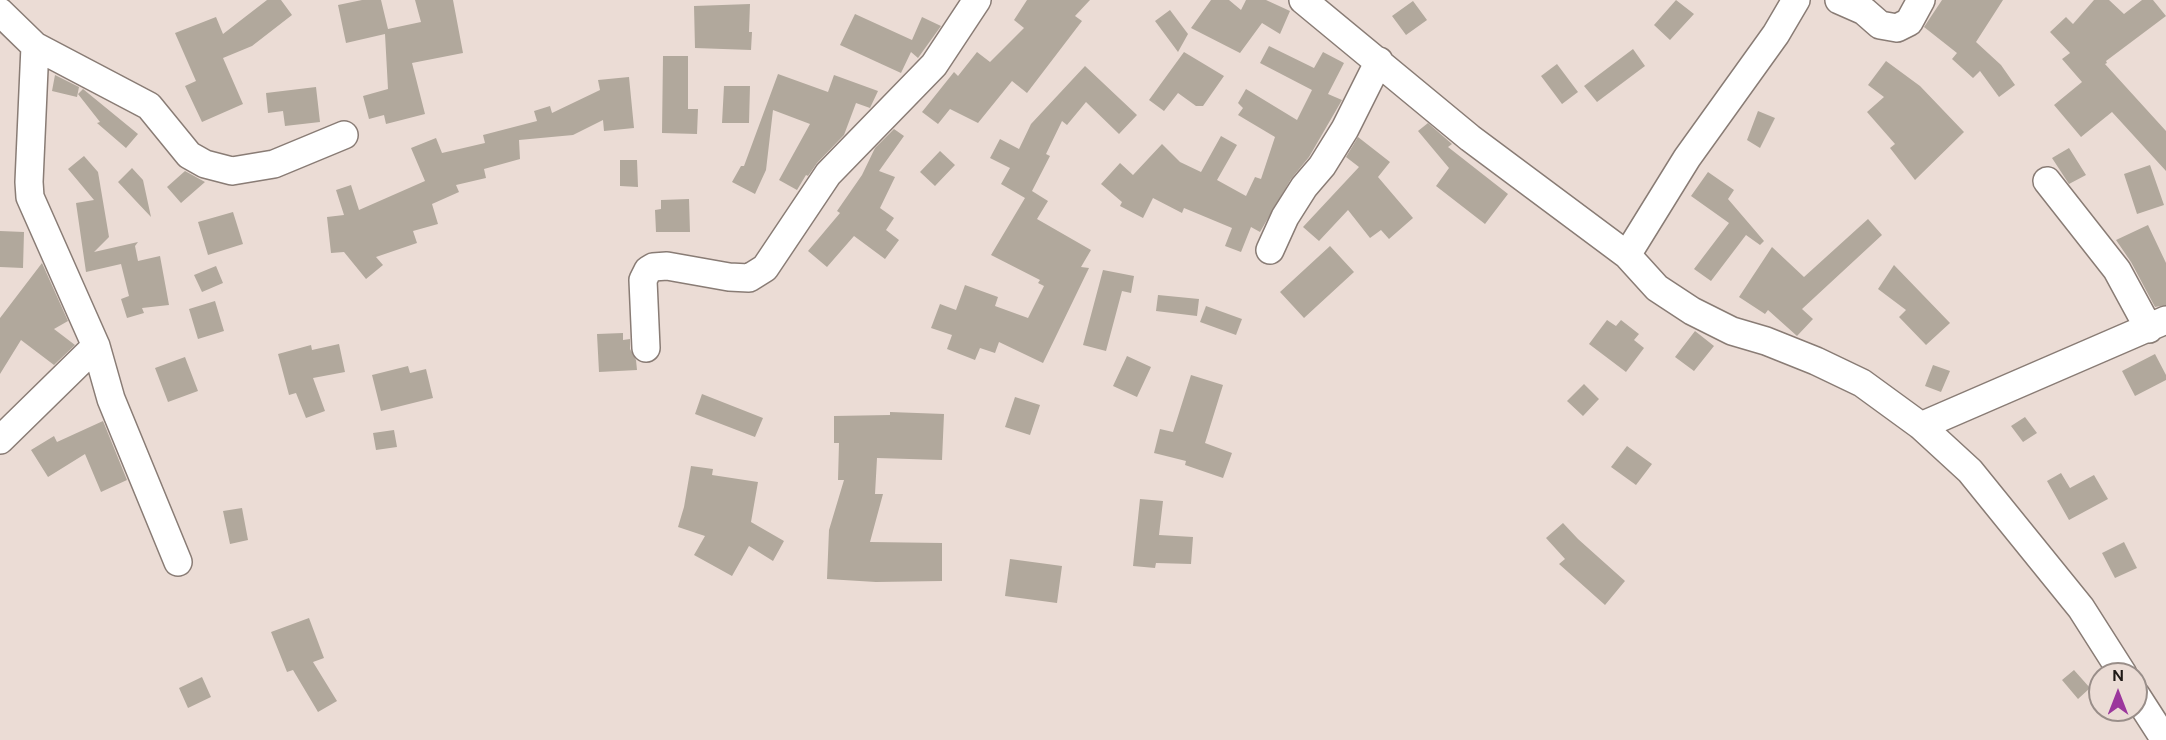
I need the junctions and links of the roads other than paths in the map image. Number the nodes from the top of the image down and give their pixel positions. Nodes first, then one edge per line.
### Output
1 (978, 0) edge
2 (1303, 0) edge
3 (1796, 0) edge
4 (1839, 0) edge
5 (1921, 0) edge
6 (0, 12) edge
7 (35, 46) junction
8 (1379, 61) junction
9 (344, 135) dead end
10 (2047, 181) dead end
11 (1270, 250) dead end
12 (1627, 255) junction
13 (2157, 325) edge
14 (96, 346) junction
15 (646, 348) dead end
16 (1921, 426) junction
17 (0, 440) edge
18 (178, 562) dead end
19 (2115, 662) edge
20 (2148, 713) edge
21 (2166, 740) edge

1 - 15 street
2 - 8 street
3 - 12 street
4 - 5 street
6 - 7 street
7 - 9 street
7 - 14 street
8 - 11 street
8 - 12 street
10 - 13 street
12 - 16 street
13 - 16 street
14 - 17 street
14 - 18 street
16 - 19 street
20 - 21 street

